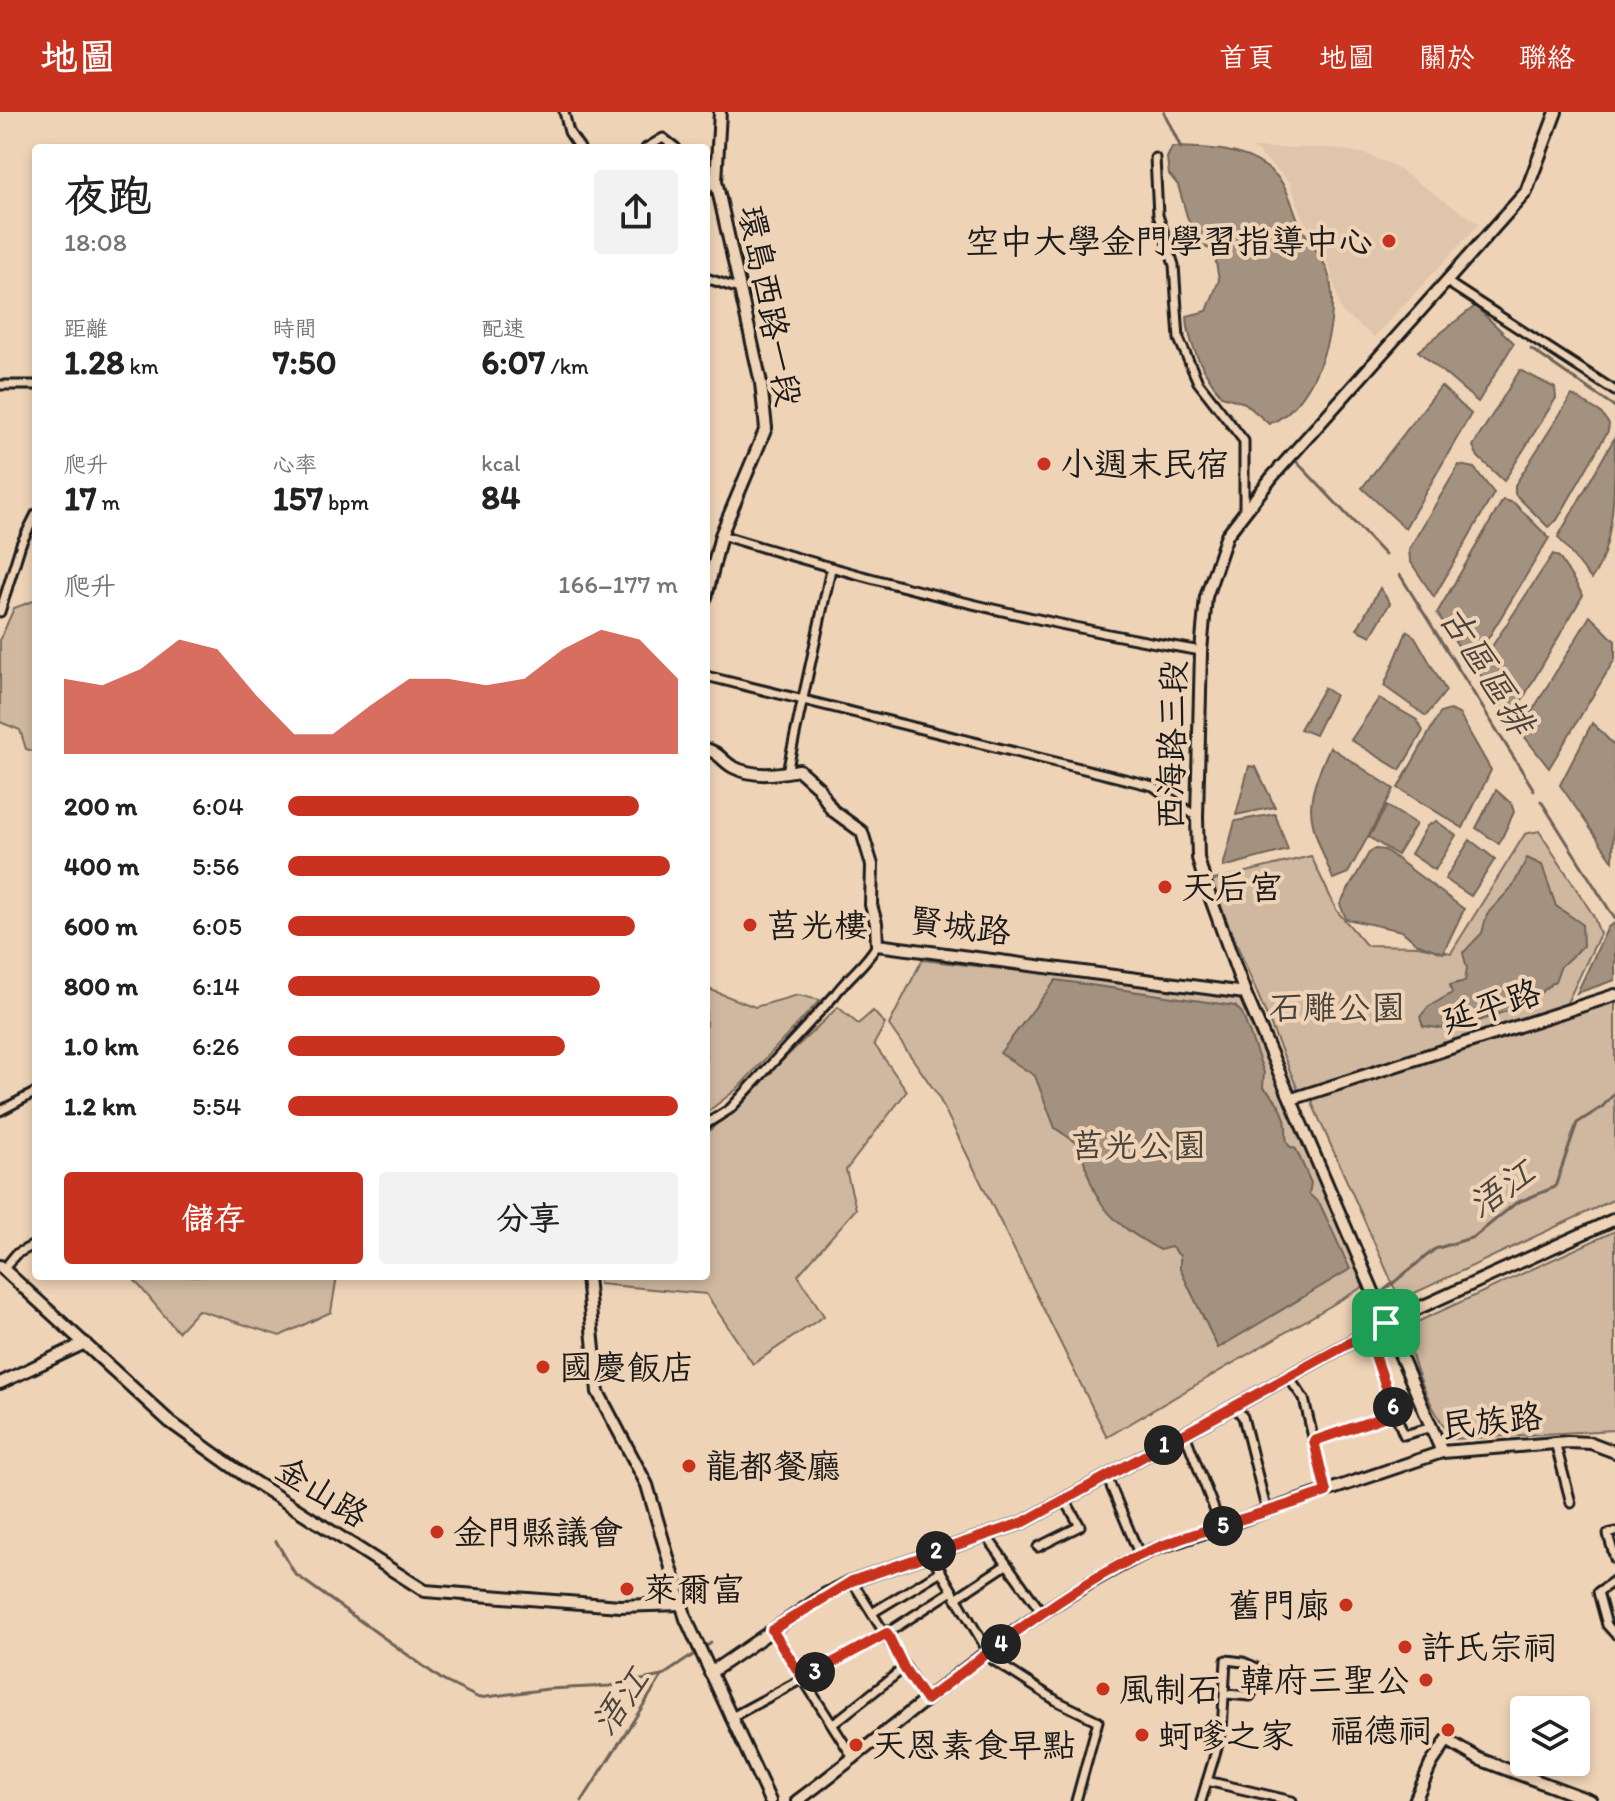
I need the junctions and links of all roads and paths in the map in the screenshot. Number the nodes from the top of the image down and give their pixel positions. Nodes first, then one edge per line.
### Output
1 (564, 112) edge
2 (720, 112) edge
3 (1556, 112) edge
4 (577, 144) edge
5 (653, 144) edge
6 (671, 144) edge
7 (1155, 158) dead end
8 (710, 176) edge
9 (716, 181) junction
10 (710, 187) edge
11 (710, 279) edge
12 (1447, 282) junction
13 (739, 289) junction
14 (0, 385) edge
15 (32, 385) edge
16 (1615, 391) edge
17 (1244, 512) junction
18 (32, 522) edge
19 (721, 535) junction
20 (831, 569) junction
21 (710, 580) edge
22 (0, 612) edge
23 (1201, 651) junction
24 (710, 677) edge
25 (800, 699) junction
26 (710, 750) edge
27 (787, 772) junction
28 (1197, 817) junction
29 (877, 945) junction
30 (1245, 993) junction
31 (1615, 995) edge
32 (32, 1094) edge
33 (1292, 1099) junction
34 (0, 1111) edge
35 (710, 1122) edge
36 (1615, 1219) edge
37 (32, 1246) edge
38 (2, 1268) edge
39 (587, 1280) edge
40 (1386, 1323) junction
41 (85, 1343) junction
42 (1395, 1344) junction
43 (1289, 1378) junction
44 (0, 1383) edge
45 (1235, 1407) junction
46 (1395, 1413) junction
47 (1432, 1427) junction
48 (1185, 1434) junction
49 (1314, 1441) junction
50 (1555, 1442) junction
51 (1442, 1452) junction
52 (1615, 1452) edge
53 (1107, 1477) junction
54 (1326, 1492) junction
55 (1065, 1500) junction
56 (1571, 1503) dead end
57 (1267, 1512) junction
58 (1221, 1527) junction
59 (1615, 1532) edge
60 (985, 1534) junction
61 (1038, 1547) dead end
62 (930, 1553) junction
63 (1140, 1556) junction
64 (1615, 1559) edge
65 (1006, 1565) junction
66 (941, 1571) junction
67 (1615, 1573) edge
68 (1615, 1580) edge
69 (852, 1581) junction
70 (954, 1594) junction
71 (681, 1604) junction
72 (872, 1613) junction
73 (1043, 1614) junction
74 (772, 1630) junction
75 (887, 1633) junction
76 (1615, 1634) edge
77 (990, 1657) junction
78 (708, 1668) junction
79 (904, 1668) junction
80 (803, 1679) junction
81 (1226, 1694) junction
82 (926, 1700) junction
83 (730, 1718) junction
84 (833, 1724) junction
85 (854, 1759) junction
86 (1207, 1781) junction
87 (770, 1801) edge
88 (797, 1801) edge
89 (1076, 1801) edge
90 (1201, 1801) edge
91 (1292, 1801) edge
92 (1415, 1801) edge
93 (1591, 1801) edge

1 - 4 street
2 - 9 main road, 環島西路一段
3 - 12 main road, 西海路三段
5 - 6 street
7 - 17 street
8 - 9 street
9 - 10 street
9 - 13 main road, 環島西路一段
11 - 13 street
12 - 16 street
12 - 17 main road, 西海路三段
13 - 19 main road, 環島西路一段
14 - 15 street
17 - 23 main road, 西海路三段
18 - 22 street
19 - 20 street
19 - 21 main road, 環島西路一段
20 - 23 street
20 - 25 street
23 - 28 main road, 西海路三段
24 - 25 street
25 - 27 street
25 - 28 street
26 - 27 main road, 賢城路
27 - 29 main road, 賢城路
28 - 30 main road, 西海路三段
29 - 30 main road, 賢城路
29 - 35 street
30 - 33 main road, 西海路三段
31 - 33 main road, 延平路
32 - 34 street
33 - 40 main road, 西海路三段
36 - 40 main road
37 - 38 street
38 - 41 main road, 金山路
39 - 71 main road
40 - 42 main road, 西海路三段
40 - 43 main road
41 - 44 main road
41 - 71 main road, 金山路
42 - 46 street
42 - 47 main road, 西海路三段
43 - 45 main road
43 - 49 street
45 - 48 main road
45 - 57 street
46 - 47 street
46 - 49 street
47 - 51 main road, 西海路三段
48 - 53 main road
48 - 58 street
49 - 54 street
50 - 51 main road, 民族路
50 - 52 main road, 民族路
50 - 56 street
51 - 54 main road, 民族路
53 - 55 main road
53 - 63 street
54 - 57 main road, 民族路
55 - 60 main road
55 - 61 street
57 - 58 main road, 民族路
58 - 63 main road, 民族路
59 - 64 street
60 - 62 main road
60 - 65 street
62 - 66 street
62 - 69 main road
63 - 73 main road, 民族路
65 - 70 street
65 - 73 street
66 - 70 street
66 - 72 street
67 - 68 street
68 - 76 street
69 - 72 street
69 - 74 main road
70 - 75 street
70 - 77 street
71 - 78 main road
72 - 75 street
73 - 77 main road, 民族路
74 - 78 main road
74 - 80 street
75 - 79 street
75 - 80 street
77 - 82 main road, 民族路
77 - 89 street
78 - 83 main road
79 - 82 street
79 - 84 street
80 - 83 street
80 - 84 street
81 - 81 street
81 - 86 street
82 - 85 main road, 民族路
83 - 87 main road
84 - 85 street
85 - 88 main road, 民族路
86 - 90 street
86 - 91 street
92 - 93 main road

